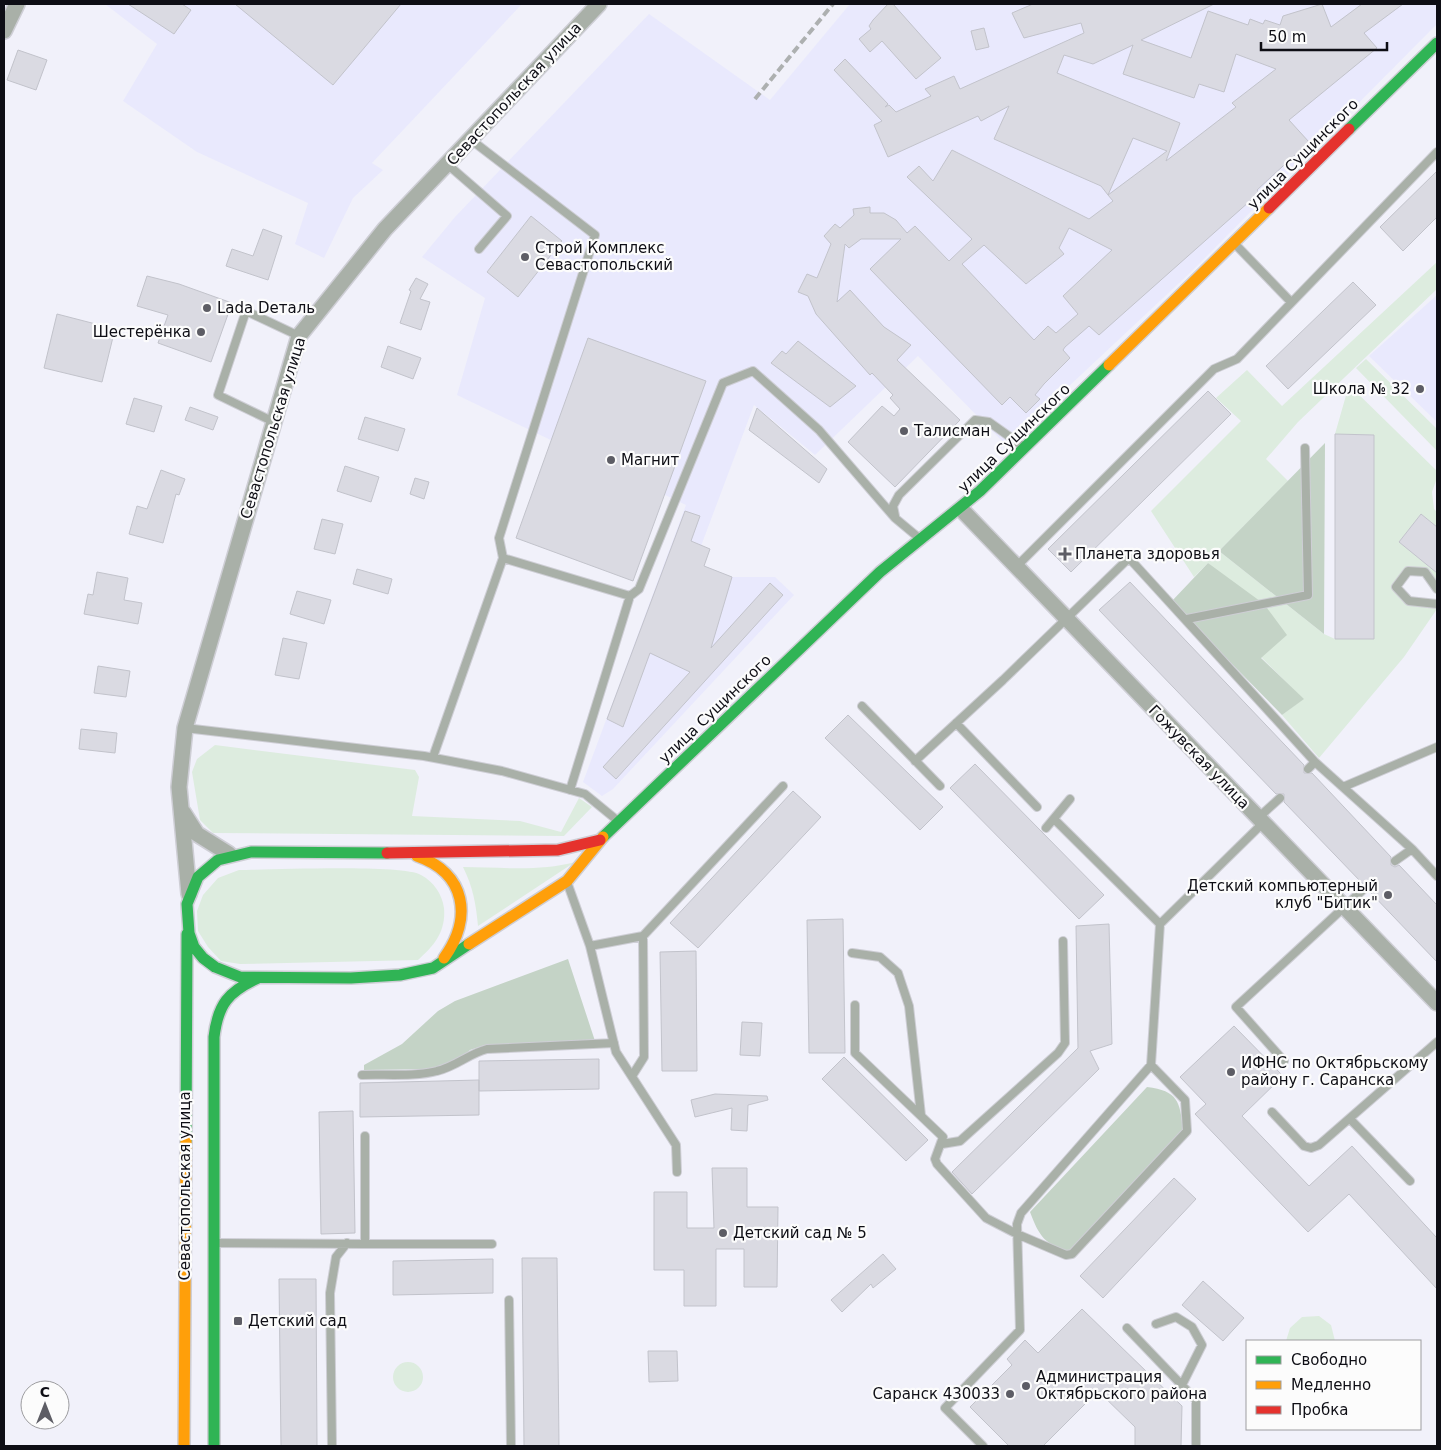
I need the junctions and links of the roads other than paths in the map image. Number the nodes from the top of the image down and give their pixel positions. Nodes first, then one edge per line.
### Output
1 (17, 4) edge
2 (599, 4) edge
3 (4, 31) edge
4 (1437, 43) edge
5 (470, 139) junction
6 (1437, 152) edge
7 (447, 164) junction
8 (1234, 243) junction
9 (479, 249) dead end
10 (1291, 302) junction
11 (299, 336) junction
12 (274, 422) junction
13 (1025, 448) junction
14 (1305, 448) dead end
15 (962, 510) junction
16 (895, 518) junction
17 (919, 538) junction
18 (504, 558) junction
19 (1016, 567) junction
20 (1437, 589) edge
21 (630, 596) junction
22 (1437, 604) edge
23 (1066, 618) junction
24 (1187, 620) junction
25 (862, 706) dead end
26 (956, 723) junction
27 (185, 728) junction
28 (1437, 747) edge
29 (433, 757) junction
30 (915, 761) junction
31 (1315, 762) junction
32 (1308, 770) dead end
33 (783, 786) dead end
34 (940, 786) dead end
35 (1343, 787) junction
36 (570, 790) junction
37 (1280, 798) dead end
38 (1070, 799) dead end
39 (1037, 807) dead end
40 (181, 809) junction
41 (1055, 820) junction
42 (1260, 821) junction
43 (620, 822) junction
44 (1046, 828) dead end
45 (600, 840) junction
46 (1412, 849) junction
47 (405, 853) junction
48 (229, 854) junction
49 (1395, 861) dead end
50 (1437, 876) edge
51 (567, 882) junction
52 (1366, 887) dead end
53 (189, 894) junction
54 (1344, 907) junction
55 (1160, 924) junction
56 (187, 926) junction
57 (643, 936) junction
58 (1063, 941) dead end
59 (590, 946) junction
60 (852, 953) dead end
61 (433, 968) junction
62 (258, 978) junction
63 (1437, 1003) edge
64 (855, 1005) dead end
65 (1437, 1042) edge
66 (614, 1043) junction
67 (1284, 1061) dead end
68 (1151, 1065) junction
69 (362, 1075) dead end
70 (632, 1076) junction
71 (1272, 1112) dead end
72 (921, 1115) junction
73 (1350, 1119) junction
74 (365, 1136) dead end
75 (942, 1144) junction
76 (677, 1172) dead end
77 (1410, 1181) dead end
78 (1017, 1234) junction
79 (213, 1243) junction
80 (347, 1243) junction
81 (365, 1244) junction
82 (492, 1244) dead end
83 (509, 1300) dead end
84 (1156, 1324) dead end
85 (1127, 1328) dead end
86 (1182, 1386) junction
87 (184, 1446) edge
88 (214, 1446) edge
89 (332, 1446) edge
90 (511, 1446) edge
91 (983, 1446) edge
92 (1196, 1446) edge

1 - 3 street
2 - 5 street, Севастопольская улица
4 - 8 street, улица Сущинского
5 - 7 street, Севастопольская улица
5 - 18 lane
6 - 10 lane
7 - 9 lane
7 - 11 street, Севастопольская улица
8 - 10 lane
8 - 13 street, улица Сущинского
10 - 19 lane
11 - 12 street, Севастопольская улица
11 - 12 lane
12 - 27 street, Севастопольская улица
13 - 15 street, улица Сущинского
13 - 16 lane
14 - 24 lane
15 - 17 street, улица Сущинского
15 - 19 street, Гожувская улица
16 - 17 lane
16 - 21 lane
17 - 43 street, улица Сущинского
18 - 21 lane
18 - 29 lane
19 - 23 street, Гожувская улица
20 - 22 lane
21 - 36 lane
23 - 24 lane
23 - 26 lane
23 - 42 street, Гожувская улица
24 - 31 lane
25 - 30 lane
26 - 30 lane
26 - 39 lane
27 - 29 lane
27 - 40 street, Севастопольская улица
28 - 35 lane
29 - 36 lane
30 - 34 lane
31 - 32 lane
31 - 35 lane
33 - 57 lane
35 - 46 lane
36 - 43 lane
37 - 42 lane
38 - 41 lane
40 - 48 street
40 - 53 street, Севастопольская улица
41 - 44 lane
41 - 55 lane
42 - 54 street, Гожувская улица
42 - 55 lane
43 - 45 street, улица Сущинского
45 - 47 street
45 - 51 street, улица Сущинского
46 - 49 lane
46 - 50 lane
47 - 48 street
47 - 61 street
48 - 53 street
51 - 59 lane
51 - 61 street, улица Сущинского
52 - 54 lane
53 - 56 street, Севастопольская улица
54 - 63 street, Гожувская улица
54 - 67 lane
55 - 68 lane
56 - 62 street
56 - 87 street, Севастопольская улица
57 - 59 lane
57 - 70 lane
58 - 75 lane
59 - 66 lane
60 - 72 lane
61 - 62 street
62 - 79 street, Севастопольская улица
64 - 72 lane
65 - 73 lane
66 - 69 lane
66 - 70 lane
68 - 78 lane
68 - 78 lane
70 - 76 lane
71 - 73 lane
72 - 75 lane
73 - 77 lane
74 - 81 lane
75 - 78 lane
78 - 91 lane
79 - 80 lane
79 - 88 street, Севастопольская улица
80 - 81 lane
80 - 89 lane
81 - 82 lane
83 - 90 lane
84 - 86 lane
85 - 86 lane
86 - 92 lane

